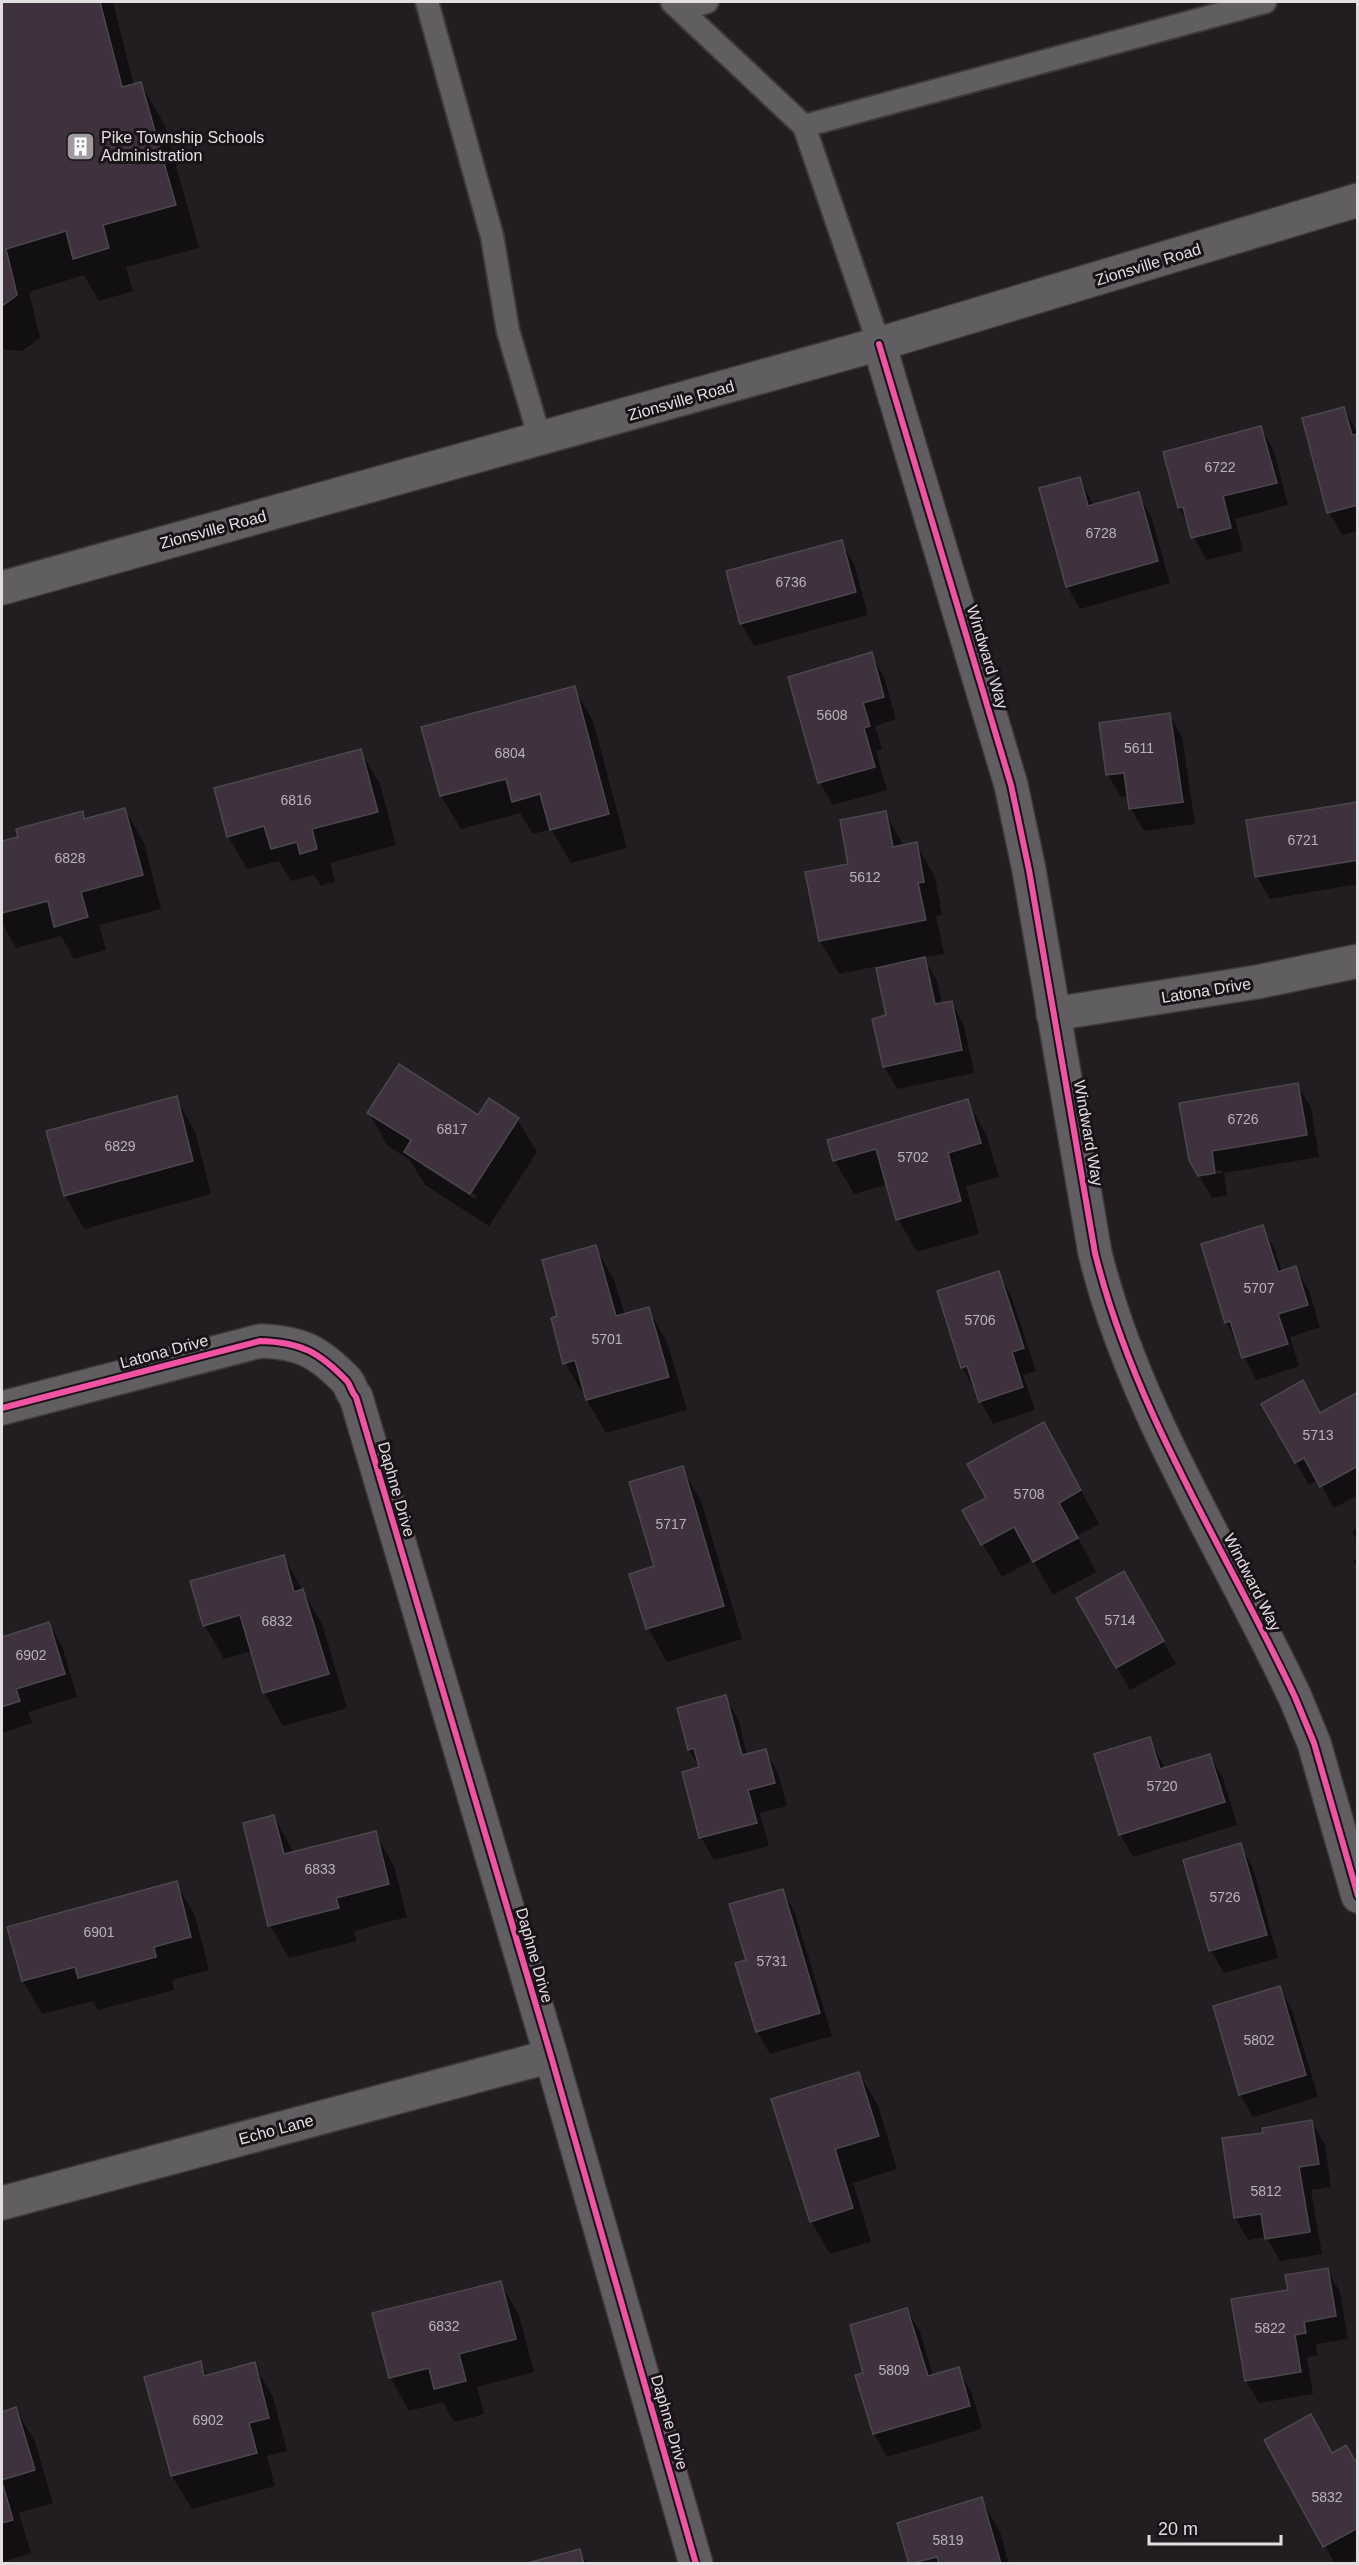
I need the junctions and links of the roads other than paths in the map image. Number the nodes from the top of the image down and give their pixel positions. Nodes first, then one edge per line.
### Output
1 (427, 2) edge
2 (707, 2) edge
3 (1265, 2) edge
4 (676, 5) edge
5 (804, 126) junction
6 (1358, 200) edge
7 (879, 344) junction
8 (540, 439) junction
9 (2, 588) edge
10 (1358, 961) edge
11 (1053, 1014) junction
12 (331, 1364) joint
13 (2, 1408) edge
14 (1358, 1896) edge
15 (551, 2056) junction
16 (2, 2203) edge
17 (696, 2564) edge

1 - 8 lane
2 - 4 lane
3 - 5 lane
4 - 5 lane
5 - 7 lane
6 - 7 street, Zionsville Road
7 - 8 street, Zionsville Road
7 - 11 street, Windward Way
8 - 9 street, Zionsville Road
10 - 11 street, Latona Drive
11 - 14 street, Windward Way
12 - 13 street, Latona Drive
12 - 15 street, Daphne Drive
15 - 16 street, Echo Lane
15 - 17 street, Daphne Drive

